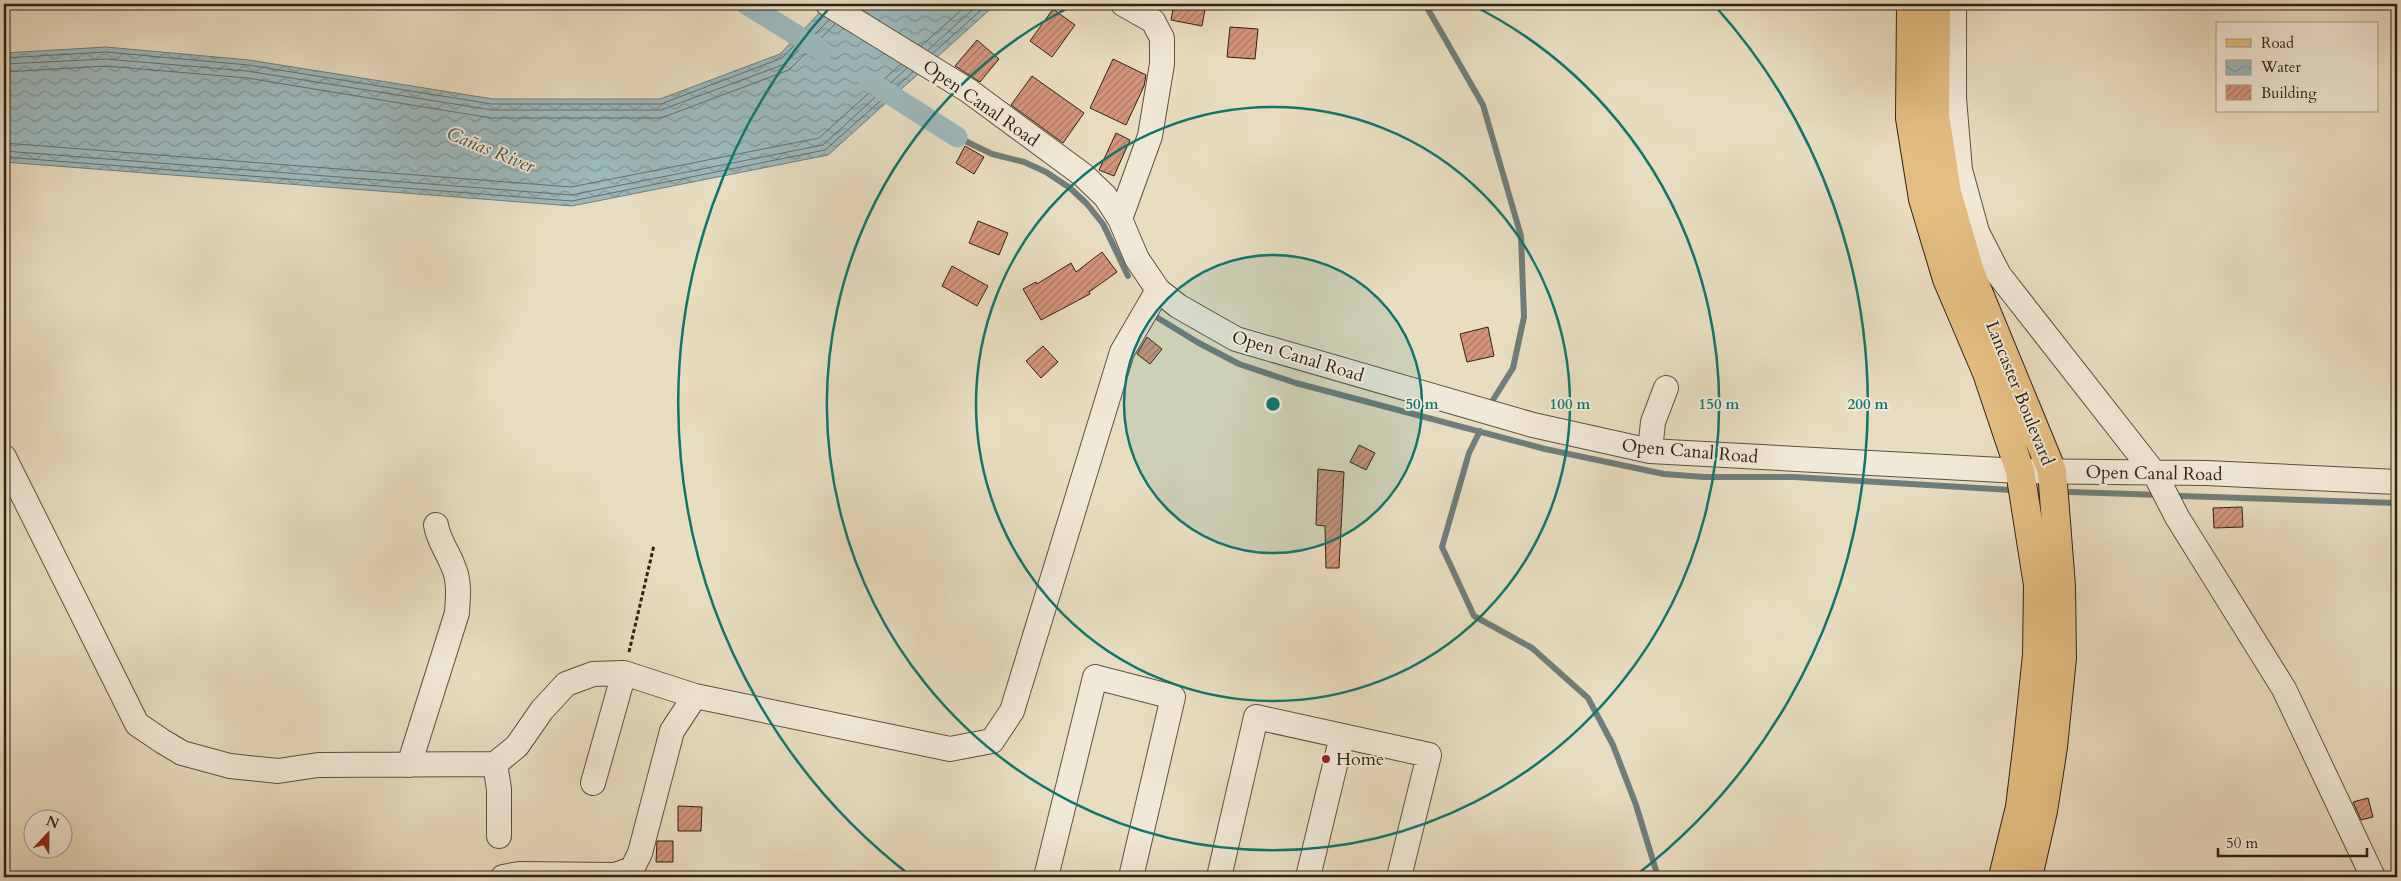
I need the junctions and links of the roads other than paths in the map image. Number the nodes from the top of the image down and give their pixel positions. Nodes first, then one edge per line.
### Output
1 (1123, 4) edge
2 (1911, 4) edge
3 (1936, 4) edge
4 (1954, 4) edge
5 (832, 7) edge
6 (1120, 219) junction
7 (1158, 290) junction
8 (1666, 388) dead end
9 (1650, 451) junction
10 (4, 457) edge
11 (2020, 471) junction
12 (2052, 471) junction
13 (2155, 474) junction
14 (2397, 482) edge
15 (436, 525) dead end
16 (624, 673) junction
17 (696, 696) junction
18 (1342, 736) junction
19 (495, 764) junction
20 (409, 765) junction
21 (593, 783) dead end
22 (499, 836) dead end
23 (503, 877) edge
24 (1046, 877) edge
25 (1132, 877) edge
26 (1219, 877) edge
27 (1308, 877) edge
28 (1399, 877) edge
29 (2003, 877) edge
30 (2028, 877) edge
31 (2373, 877) edge

1 - 6 street
2 - 11 main road, Lancaster Boulevard
3 - 12 main road, Lancaster Boulevard
4 - 13 street
5 - 6 street, Open Canal Road
6 - 7 street, Open Canal Road
7 - 9 street, Open Canal Road
7 - 17 street
8 - 9 street
9 - 11 street, Open Canal Road
10 - 20 street
11 - 12 street, Open Canal Road
11 - 29 main road, Lancaster Boulevard
12 - 13 street, Open Canal Road
12 - 30 main road, Lancaster Boulevard
13 - 14 street, Open Canal Road
13 - 31 street
15 - 20 street
16 - 17 street
16 - 19 street
16 - 21 street
17 - 23 street
18 - 26 street
18 - 27 street
18 - 28 street
19 - 20 street
19 - 22 street
24 - 25 street

